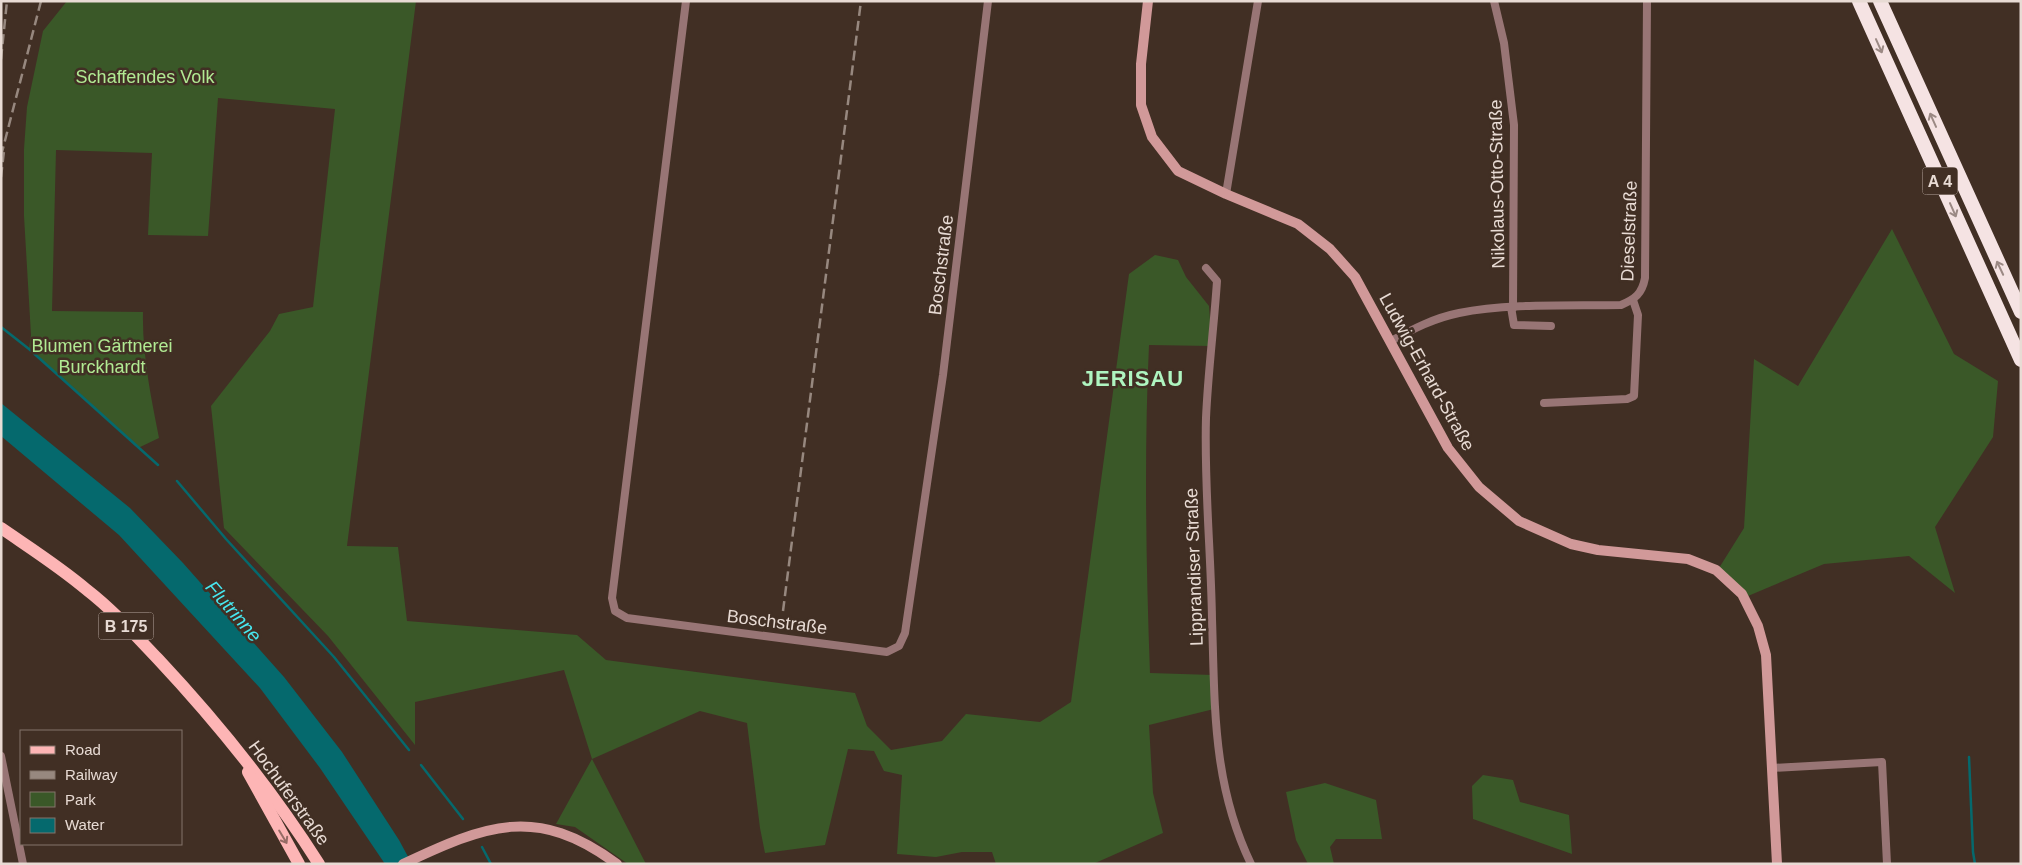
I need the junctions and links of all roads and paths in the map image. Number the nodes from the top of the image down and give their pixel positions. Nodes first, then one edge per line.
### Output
1 (686, 1) edge
2 (988, 1) edge
3 (1148, 1) edge
4 (1258, 1) edge
5 (1494, 1) edge
6 (1647, 1) edge
7 (1859, 1) edge
8 (1880, 1) edge
9 (1226, 194) junction
10 (1206, 268) dead end
11 (1633, 300) junction
12 (1512, 308) junction
13 (2021, 312) edge
14 (1552, 326) dead end
15 (1391, 341) junction
16 (2021, 360) edge
17 (1544, 403) dead end
18 (1, 528) edge
19 (231, 744) junction
20 (1, 756) edge
21 (1772, 768) junction
22 (23, 864) edge
23 (299, 864) edge
24 (319, 864) edge
25 (403, 864) edge
26 (617, 864) edge
27 (1251, 864) edge
28 (1778, 864) edge
29 (1887, 864) edge

1 - 2 street, Boschstraße
3 - 9 street, Ludwig-Erhard-Straße
4 - 9 street
5 - 12 street, Nikolaus-Otto-Straße
6 - 11 street, Dieselstraße
7 -> 16 highway, A 4
13 -> 8 highway, A 4
9 - 15 street, Ludwig-Erhard-Straße
10 - 27 street, Lipprandiser Straße
11 - 12 street, Dieselstraße
11 - 17 street
12 - 14 street
12 - 15 street, Dieselstraße
15 - 21 street, Ludwig-Erhard-Straße
18 - 19 main road, Hochuferstraße / B 175
19 -> 23 main road, Hochuferstraße / B 175
19 - 24 main road, Hochuferstraße / B 175
20 - 22 street
21 - 28 street, Ludwig-Erhard-Straße
21 - 29 street
25 - 26 street

